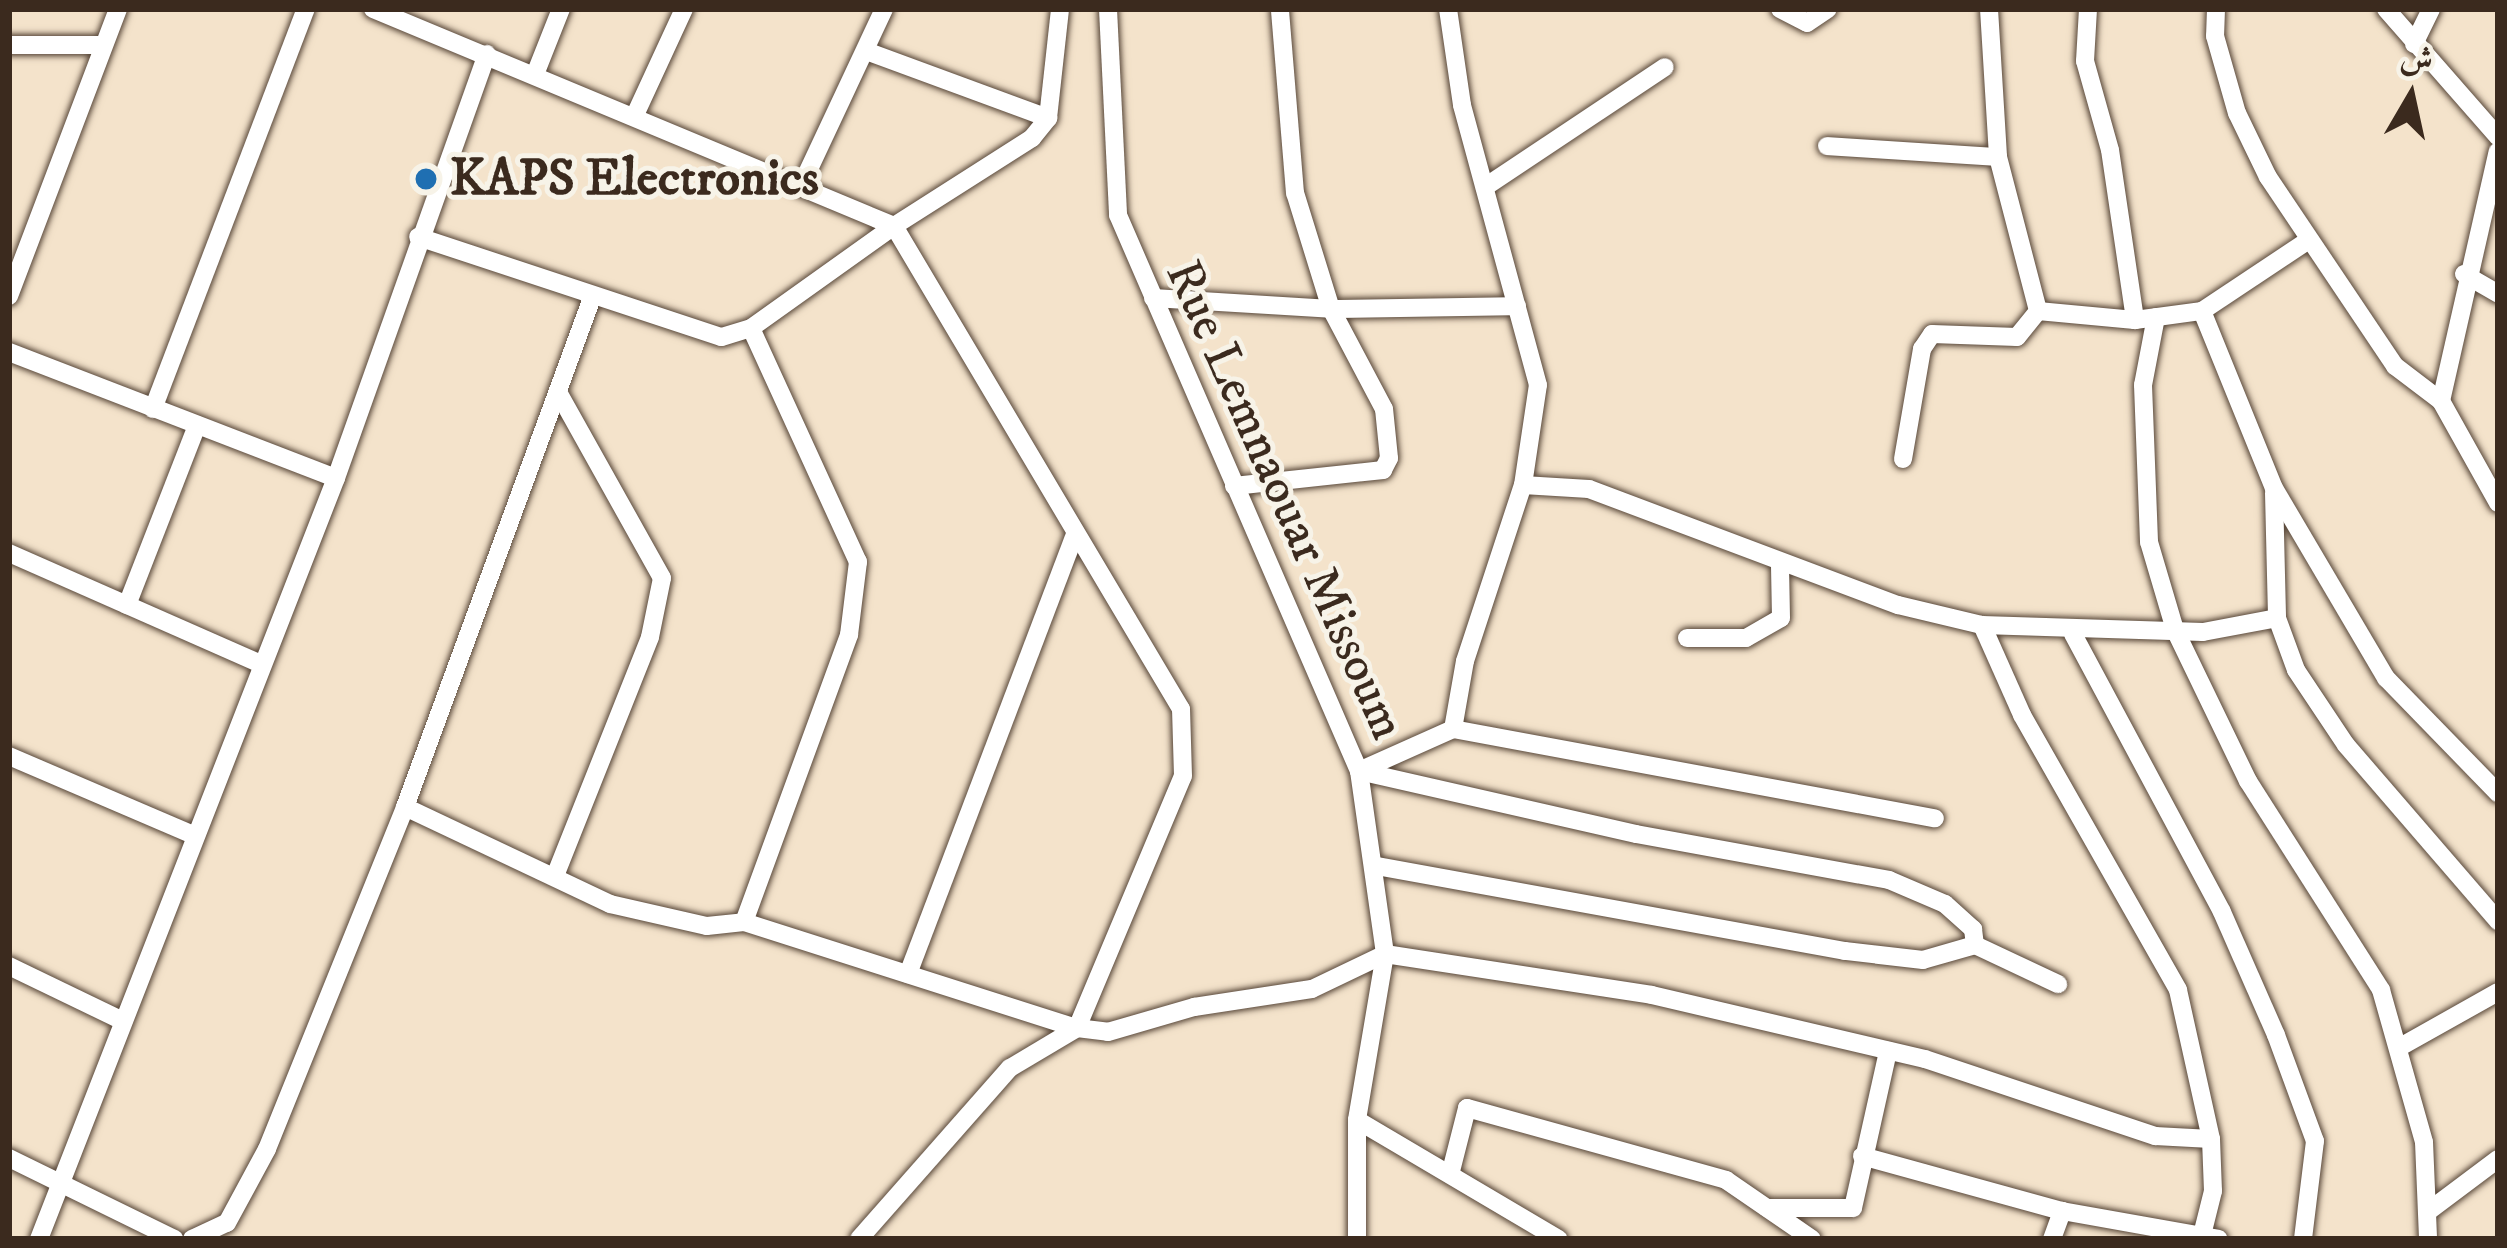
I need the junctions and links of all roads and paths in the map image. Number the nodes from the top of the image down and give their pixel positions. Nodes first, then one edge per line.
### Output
1 (118, 9) edge
2 (306, 9) edge
3 (373, 9) edge
4 (561, 9) edge
5 (684, 9) edge
6 (884, 9) edge
7 (1060, 9) edge
8 (1108, 9) edge
9 (1280, 9) edge
10 (1448, 9) edge
11 (1780, 9) edge
12 (1828, 9) edge
13 (1989, 9) edge
14 (2088, 9) edge
15 (2216, 9) edge
16 (2386, 9) edge
17 (2431, 9) edge
18 (2414, 44) junction
19 (9, 45) edge
20 (104, 45) junction
21 (866, 51) junction
22 (487, 54) junction
23 (1665, 68) dead end
24 (536, 72) junction
25 (635, 115) junction
26 (1048, 118) junction
27 (2498, 137) edge
28 (1827, 146) dead end
29 (2498, 151) edge
30 (1997, 157) junction
31 (802, 184) junction
32 (1485, 187) junction
33 (894, 226) junction
34 (418, 236) junction
35 (2306, 242) junction
36 (2464, 274) junction
37 (2498, 294) edge
38 (9, 296) edge
39 (592, 298) junction
40 (1153, 298) junction
41 (1517, 306) junction
42 (1331, 308) junction
43 (2038, 311) junction
44 (2202, 311) junction
45 (2145, 318) junction
46 (751, 328) junction
47 (9, 352) edge
48 (559, 394) junction
49 (2441, 400) junction
50 (153, 409) junction
51 (197, 425) junction
52 (1903, 459) dead end
53 (336, 478) junction
54 (1523, 485) junction
55 (1234, 486) junction
56 (2491, 487) edge
57 (2274, 488) junction
58 (2498, 502) edge
59 (1075, 534) junction
60 (9, 553) edge
61 (1780, 563) junction
62 (127, 604) junction
63 (2277, 618) junction
64 (1982, 625) junction
65 (2175, 630) junction
66 (2073, 634) junction
67 (1687, 638) dead end
68 (261, 664) junction
69 (1453, 728) junction
70 (9, 756) edge
71 (1360, 771) junction
72 (2498, 794) edge
73 (406, 807) junction
74 (1935, 818) dead end
75 (196, 836) junction
76 (1375, 866) junction
77 (555, 876) junction
78 (2498, 921) edge
79 (744, 922) junction
80 (1975, 945) junction
81 (1385, 954) junction
82 (9, 966) edge
83 (908, 974) junction
84 (2058, 984) dead end
85 (2498, 992) edge
86 (123, 1022) junction
87 (1077, 1028) junction
88 (2400, 1047) junction
89 (1888, 1052) junction
90 (1357, 1120) junction
91 (2211, 1139) junction
92 (1862, 1156) junction
93 (9, 1158) edge
94 (2498, 1159) edge
95 (1451, 1171) junction
96 (60, 1177) junction
97 (1767, 1208) junction
98 (2062, 1210) junction
99 (2430, 1210) junction
100 (204, 1238) edge
101 (2207, 1238) edge
102 (39, 1239) edge
103 (174, 1239) edge
104 (192, 1239) edge
105 (859, 1239) edge
106 (1357, 1239) edge
107 (1558, 1239) edge
108 (1811, 1239) edge
109 (2052, 1239) edge
110 (2303, 1239) edge
111 (2428, 1239) edge

1 - 20 street
2 - 50 street
3 - 22 street
4 - 24 street
5 - 25 street
6 - 21 street
7 - 26 street
8 - 40 street, Rue Lemnaouar Missoum
9 - 42 street
10 - 32 street
11 - 12 street
13 - 30 street
14 - 45 street
15 - 35 street
16 - 18 street
17 - 18 street
18 - 27 street
19 - 20 street
20 - 38 street
21 - 26 street
21 - 31 street
22 - 24 street
22 - 34 street
23 - 32 street
24 - 25 street
25 - 31 street
26 - 33 street
28 - 30 street
29 - 36 street
30 - 43 street
31 - 33 street
32 - 41 street
33 - 46 street
33 - 59 street
34 - 39 street
34 - 53 street
35 - 44 street
35 - 49 street
36 - 37 street
36 - 49 street
39 - 46 street
39 - 48 street
40 - 42 street
40 - 55 street, Rue Lemnaouar Missoum
41 - 42 street
41 - 54 street
42 - 55 street
43 - 45 street
43 - 52 street
44 - 45 street
44 - 57 street
45 - 65 street
46 - 79 street
47 - 50 street
48 - 73 street
48 - 77 street
49 - 56 street
50 - 51 street
51 - 53 street
51 - 62 street
53 - 68 street
54 - 61 street
54 - 69 street
55 - 71 street, Rue Lemnaouar Missoum
56 - 58 street
57 - 63 street
57 - 72 street
59 - 83 street
59 - 87 street
60 - 62 street
61 - 64 street
61 - 67 street
62 - 68 street
63 - 65 street
63 - 78 street
64 - 66 street
64 - 91 street
65 - 66 street
65 - 88 street
66 - 110 street
68 - 75 street
69 - 71 street
69 - 74 street
70 - 75 street
71 - 76 street, Rue Lemnaouar Missoum
71 - 80 street
73 - 77 street
73 - 100 street
75 - 86 street
76 - 80 street
76 - 81 street, Rue Lemnaouar Missoum
77 - 79 street
79 - 83 street
80 - 84 street
81 - 87 street
81 - 89 street
81 - 90 street, Rue Lemnaouar Missoum
82 - 86 street
83 - 87 street
85 - 88 street
86 - 96 street
87 - 105 street
88 - 99 street
89 - 91 street
89 - 92 street
90 - 95 street
90 - 106 street, Rue Lemnaouar Missoum
91 - 101 street
92 - 97 street
92 - 98 street
93 - 96 street
94 - 99 street
95 - 97 street
95 - 107 street
96 - 102 street
96 - 103 street
97 - 108 street
98 - 101 street
98 - 109 street
99 - 111 street
100 - 104 street

